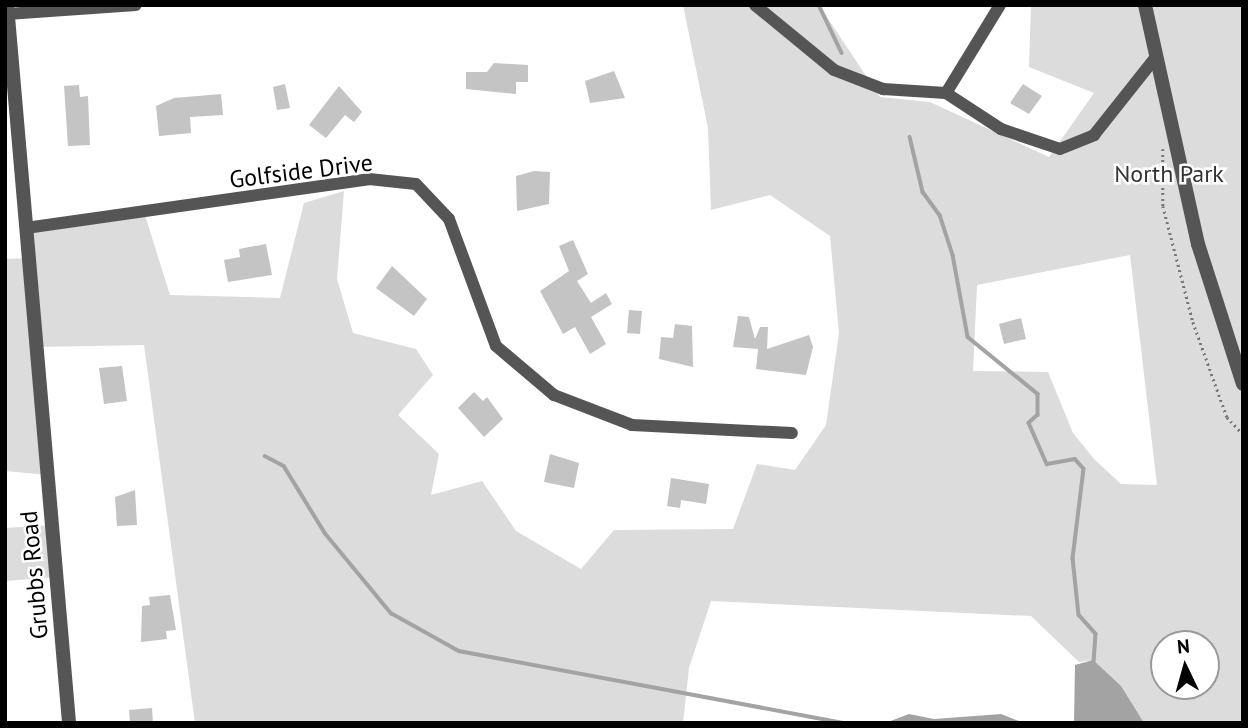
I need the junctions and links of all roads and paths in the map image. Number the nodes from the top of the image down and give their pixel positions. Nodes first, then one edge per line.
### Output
1 (136, 5) edge
2 (755, 5) edge
3 (1000, 5) edge
4 (1145, 5) edge
5 (7, 10) edge
6 (1155, 58) junction
7 (946, 93) junction
8 (1164, 139) dead end
9 (26, 228) junction
10 (1243, 384) edge
11 (792, 433) dead end
12 (1243, 434) edge
13 (69, 723) edge

1 - 5 street
2 - 7 street
3 - 7 street
4 - 6 street
5 - 9 street, Grubbs Road
6 - 7 street
6 - 10 street
8 - 12 path
9 - 11 street, Golfside Drive
9 - 13 street, Grubbs Road

